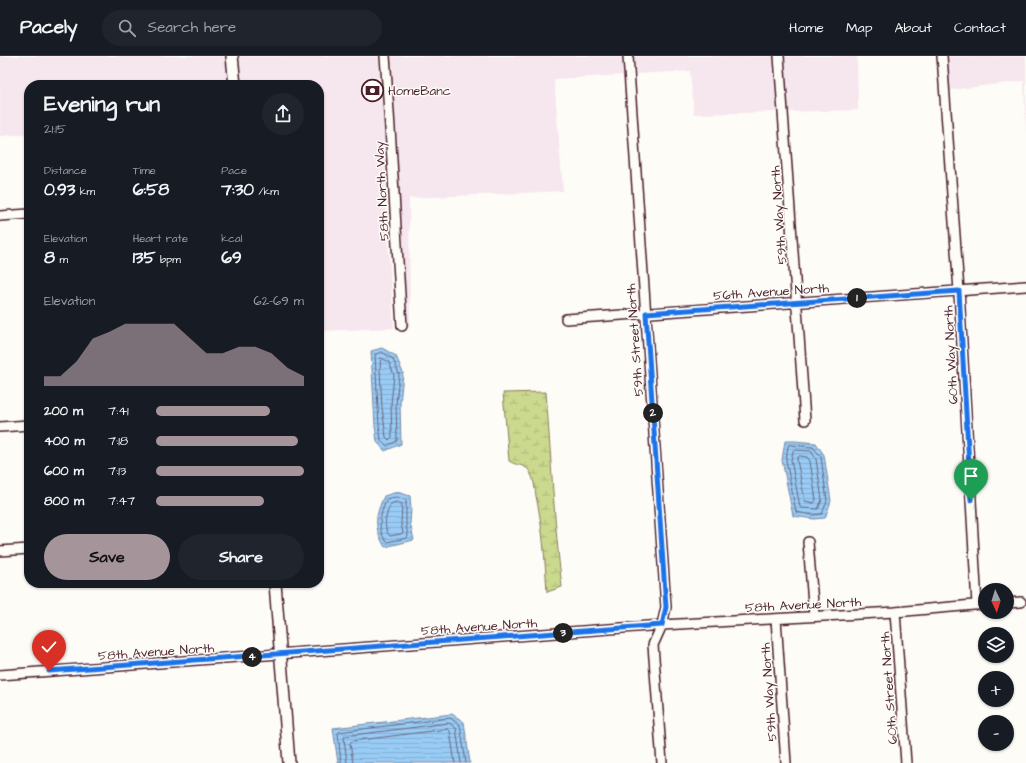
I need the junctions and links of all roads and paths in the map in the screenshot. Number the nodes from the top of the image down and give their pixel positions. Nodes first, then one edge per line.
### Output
1 (232, 56) edge
2 (385, 56) edge
3 (628, 56) edge
4 (779, 56) edge
5 (942, 56) edge
6 (234, 80) edge
7 (24, 214) edge
8 (0, 216) edge
9 (1026, 286) edge
10 (959, 291) junction
11 (797, 302) junction
12 (646, 313) junction
13 (566, 319) dead end
14 (402, 326) dead end
15 (805, 420) dead end
16 (24, 425) edge
17 (0, 427) edge
18 (808, 542) dead end
19 (24, 549) edge
20 (0, 551) edge
21 (979, 583) edge
22 (275, 588) edge
23 (1014, 602) edge
24 (1021, 602) dead end
25 (978, 605) edge
26 (895, 612) junction
27 (814, 616) junction
28 (776, 618) junction
29 (662, 625) junction
30 (281, 655) junction
31 (0, 675) edge
32 (289, 763) edge
33 (662, 763) edge
34 (786, 763) edge
35 (906, 763) edge

1 - 6 street
2 - 14 street, 58th North Way
3 - 12 street, 59th Street North
4 - 11 street, 59th Way North
5 - 10 street, 60th Way North
7 - 8 street
9 - 10 street, 56th Avenue North
10 - 11 street, 56th Avenue North
10 - 21 street, 60th Way North
11 - 12 street, 56th Avenue North
11 - 15 street, 59th Way North
12 - 13 street, 56th Avenue North
12 - 29 street, 59th Street North
16 - 17 street
18 - 27 street
19 - 20 street
22 - 30 street
23 - 24 street
25 - 26 street, 58th Avenue North
26 - 27 street, 58th Avenue North
26 - 35 street, 60th Street North
27 - 28 street, 58th Avenue North
28 - 29 street, 58th Avenue North
28 - 34 street, 59th Way North
29 - 30 street, 58th Avenue North
29 - 33 street, 59th Street North
30 - 31 street, 58th Avenue North
30 - 32 street

